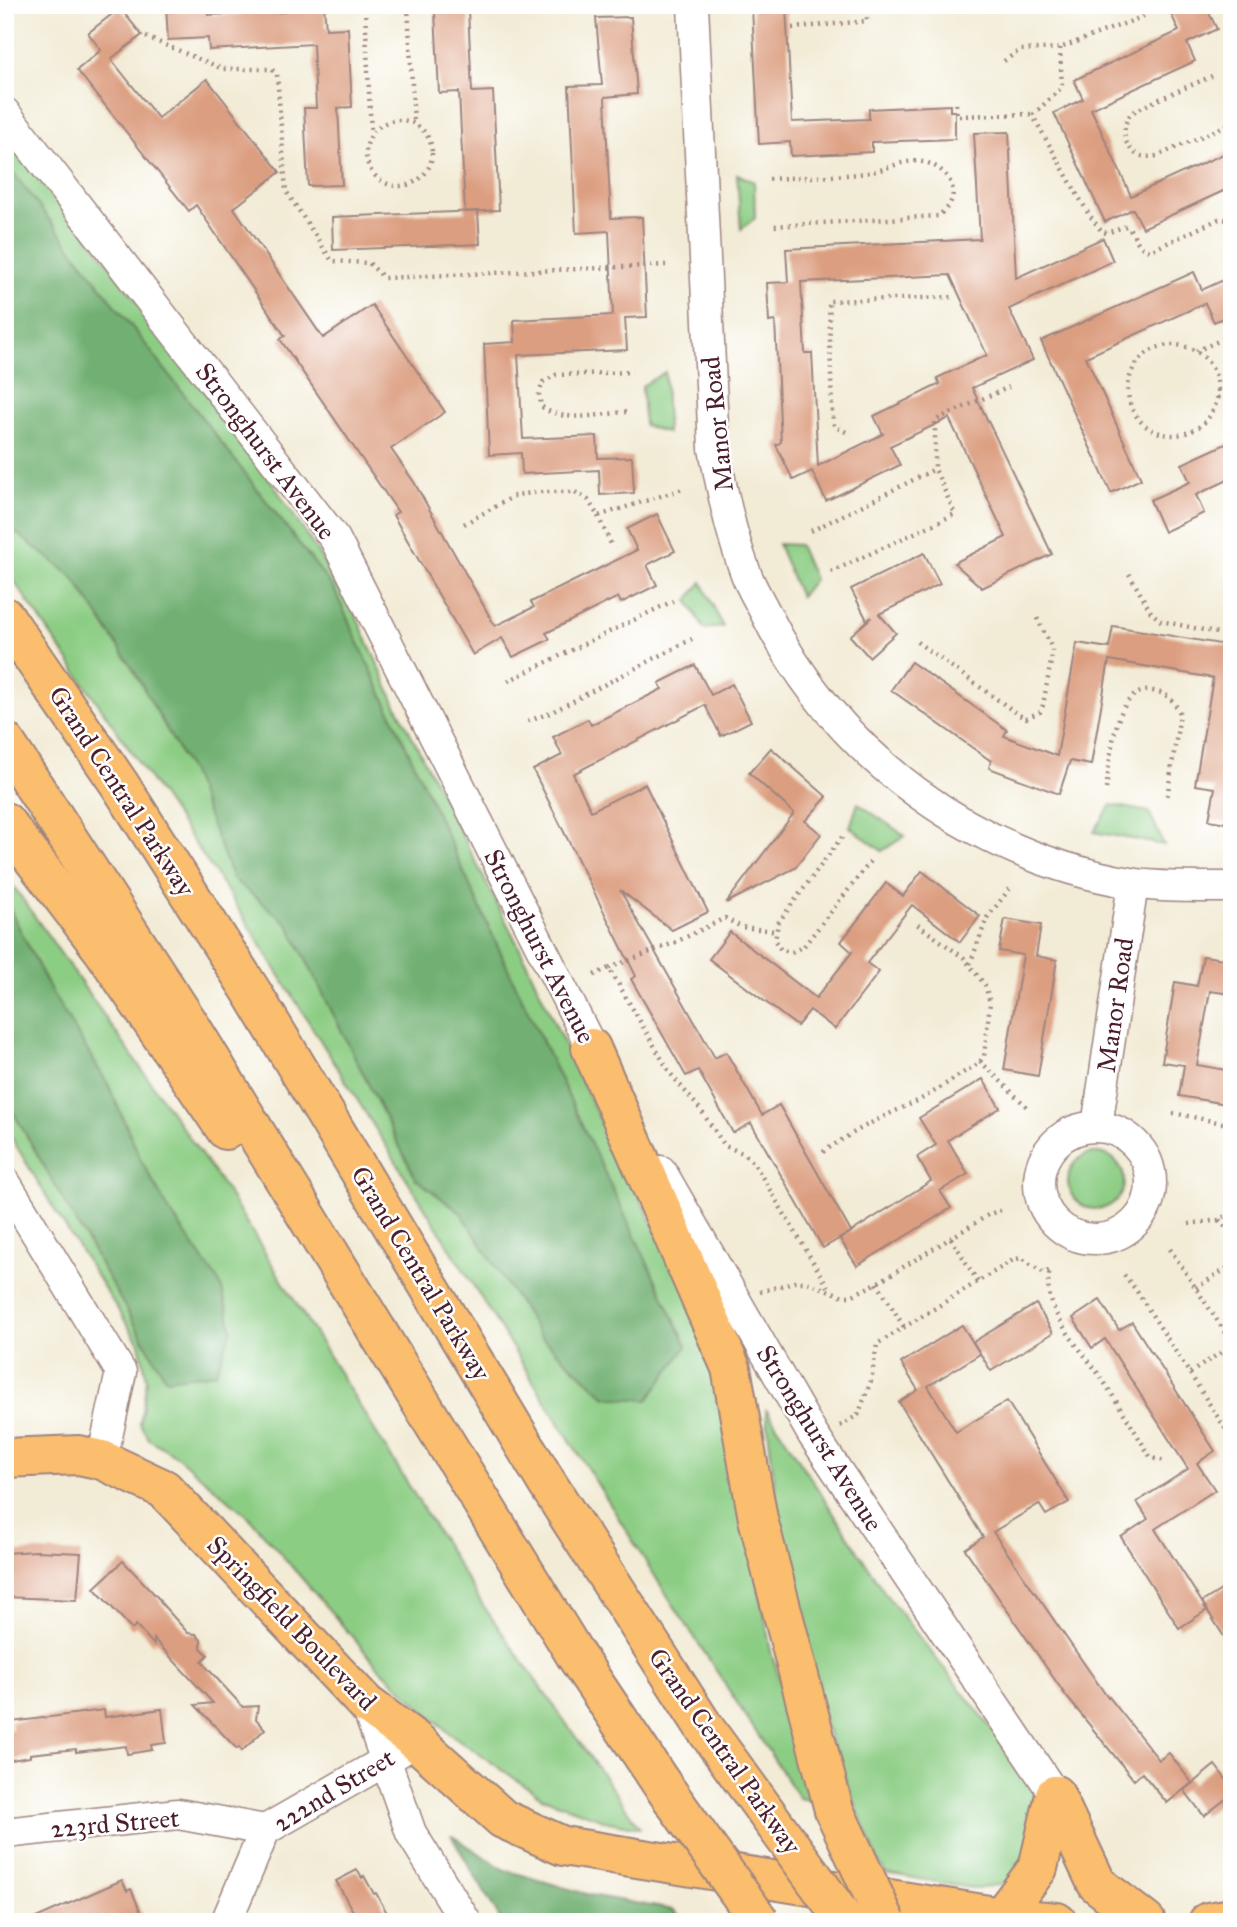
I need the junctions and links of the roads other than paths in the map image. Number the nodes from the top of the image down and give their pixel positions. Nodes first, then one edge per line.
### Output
1 (693, 5) edge
2 (5, 113) edge
3 (5, 617) edge
4 (5, 741) edge
5 (5, 822) edge
6 (1133, 884) junction
7 (1232, 887) edge
8 (591, 1048) junction
9 (1097, 1126) dead end
10 (5, 1182) edge
11 (5, 1458) edge
12 (102, 1460) junction
13 (491, 1521) junction
14 (401, 1751) junction
15 (1055, 1795) junction
16 (265, 1830) junction
17 (5, 1833) edge
18 (1000, 1917) junction
19 (1232, 1918) edge
20 (226, 1922) edge
21 (466, 1922) edge
22 (760, 1922) edge
23 (846, 1922) edge
24 (886, 1922) edge
25 (1057, 1922) edge
26 (1146, 1922) edge
27 (1209, 1922) edge

1 - 6 street, Manor Road
2 - 8 street, Stronghurst Avenue
3 - 23 main road, Grand Central Parkway, bridge
4 - 13 main road
5 - 13 main road
6 - 7 street, Manor Road
6 - 9 street, Manor Road
8 - 15 street, Stronghurst Avenue
8 - 24 main road, bridge
10 - 12 street
11 - 12 main road, Springfield Boulevard
12 - 14 main road, Springfield Boulevard
13 - 22 main road, bridge
14 - 16 street, 222nd Street
14 - 18 main road, Springfield Boulevard
14 - 21 street
15 - 18 main road
15 - 26 main road
16 - 17 street, 223rd Street
16 - 20 street, 222nd Street
18 - 25 main road, Springfield Boulevard
19 - 27 main road

